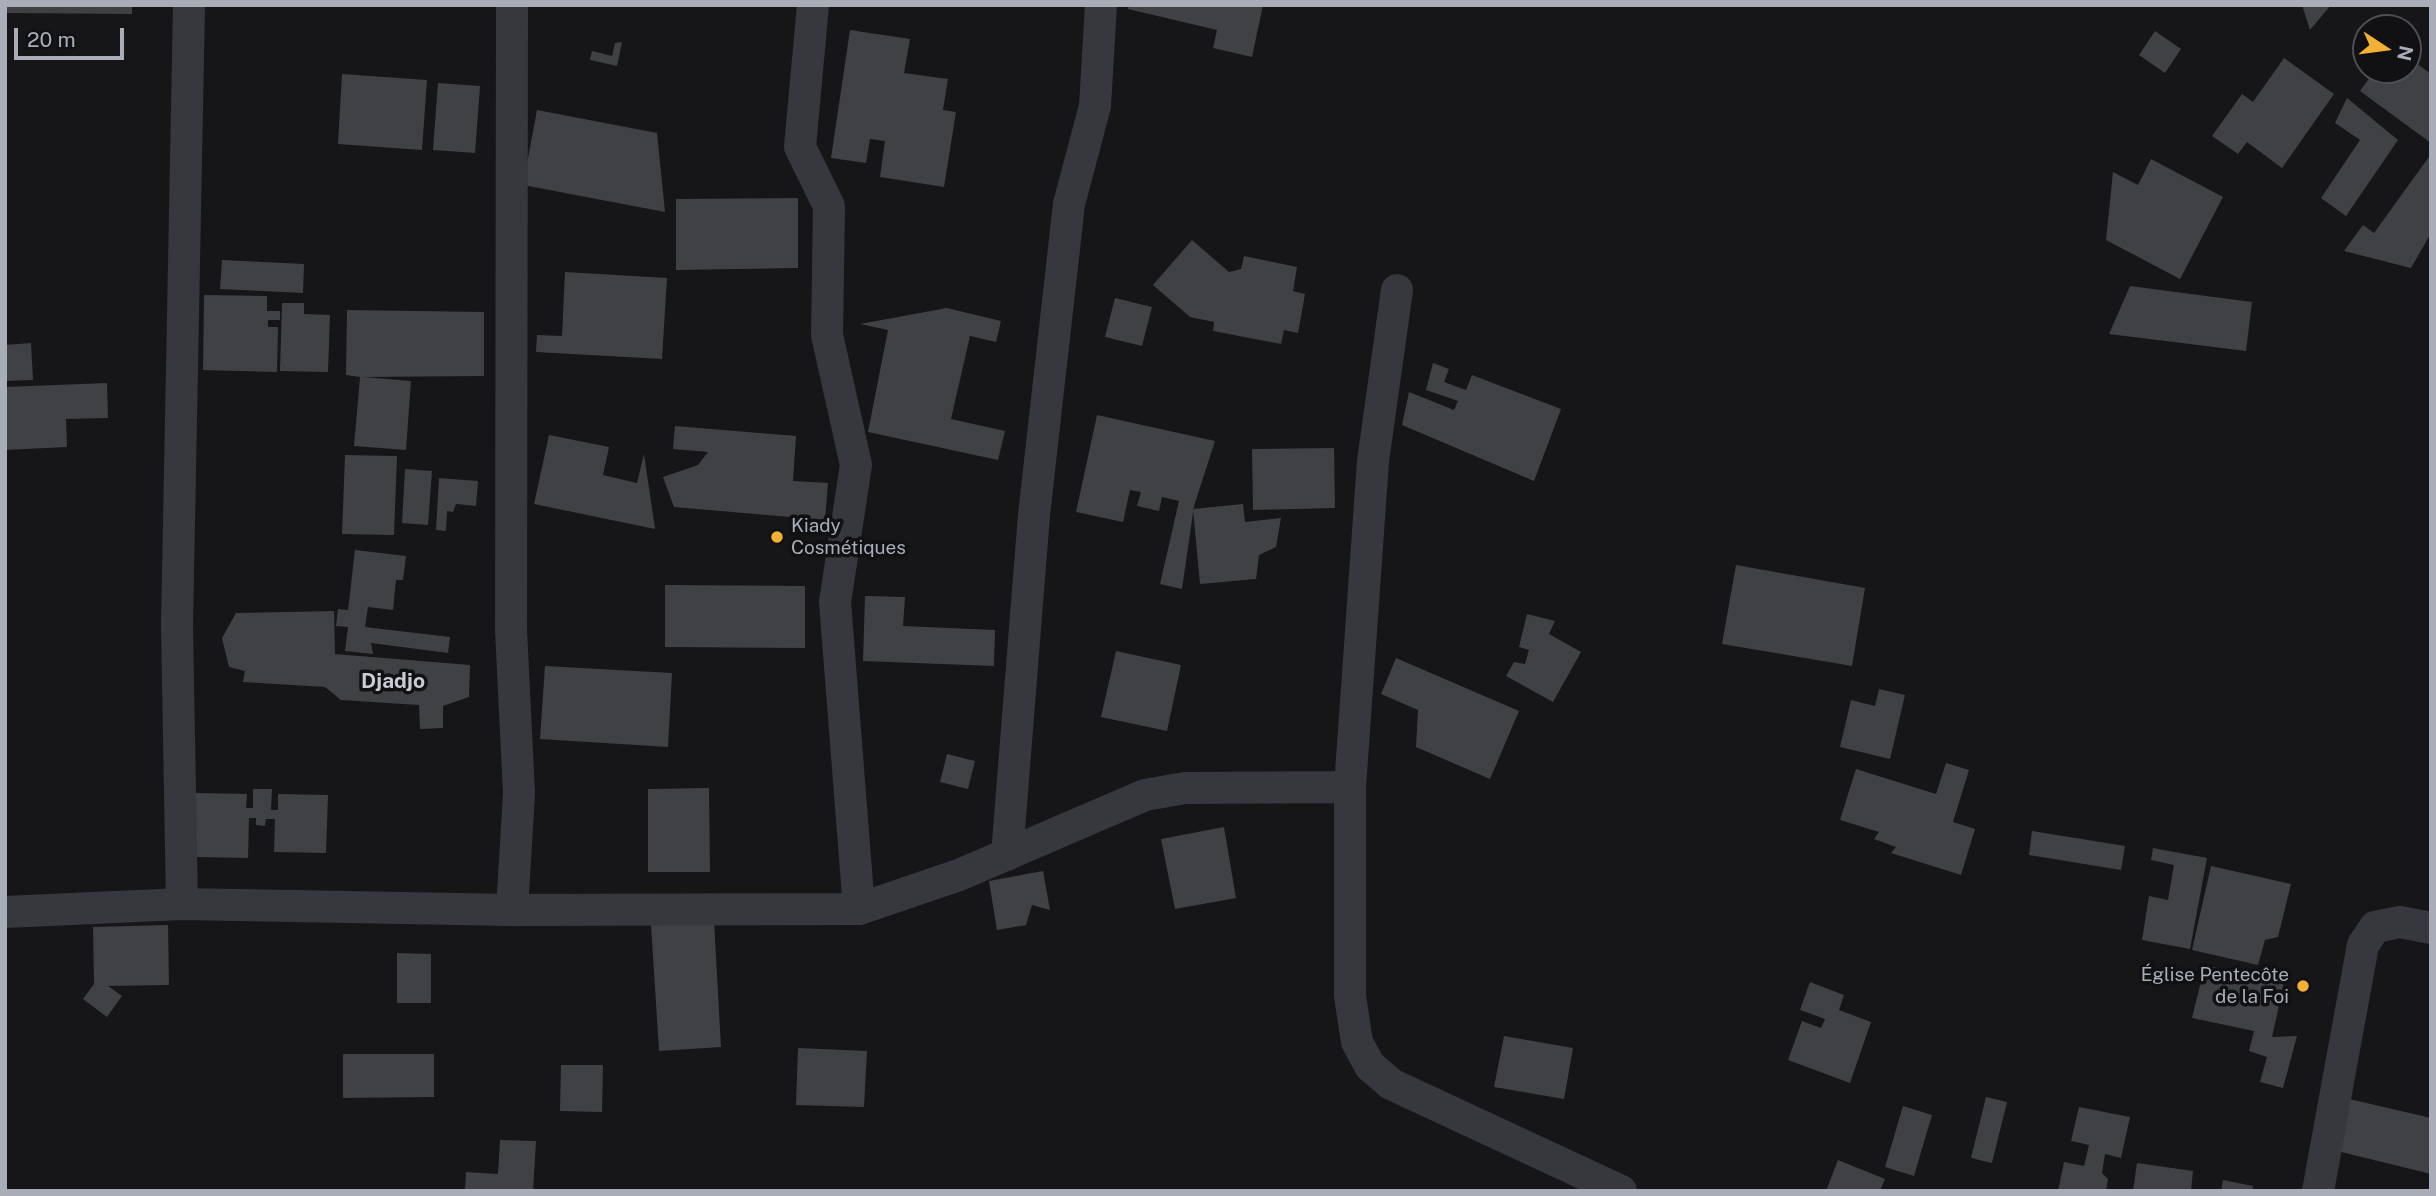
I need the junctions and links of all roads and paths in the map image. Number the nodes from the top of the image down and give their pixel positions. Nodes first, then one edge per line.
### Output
1 (189, 5) edge
2 (512, 5) edge
3 (813, 5) edge
4 (1101, 5) edge
5 (1397, 290) dead end
6 (1350, 787) junction
7 (1007, 855) junction
8 (182, 904) junction
9 (859, 909) junction
10 (512, 910) junction
11 (5, 912) edge
12 (2431, 928) edge
13 (1621, 1191) edge
14 (2318, 1191) edge

1 - 8 street
2 - 10 street
3 - 9 street
4 - 7 street
5 - 6 street
6 - 7 street
6 - 13 street
7 - 9 street
8 - 10 street
8 - 11 street
9 - 10 street
12 - 14 street

